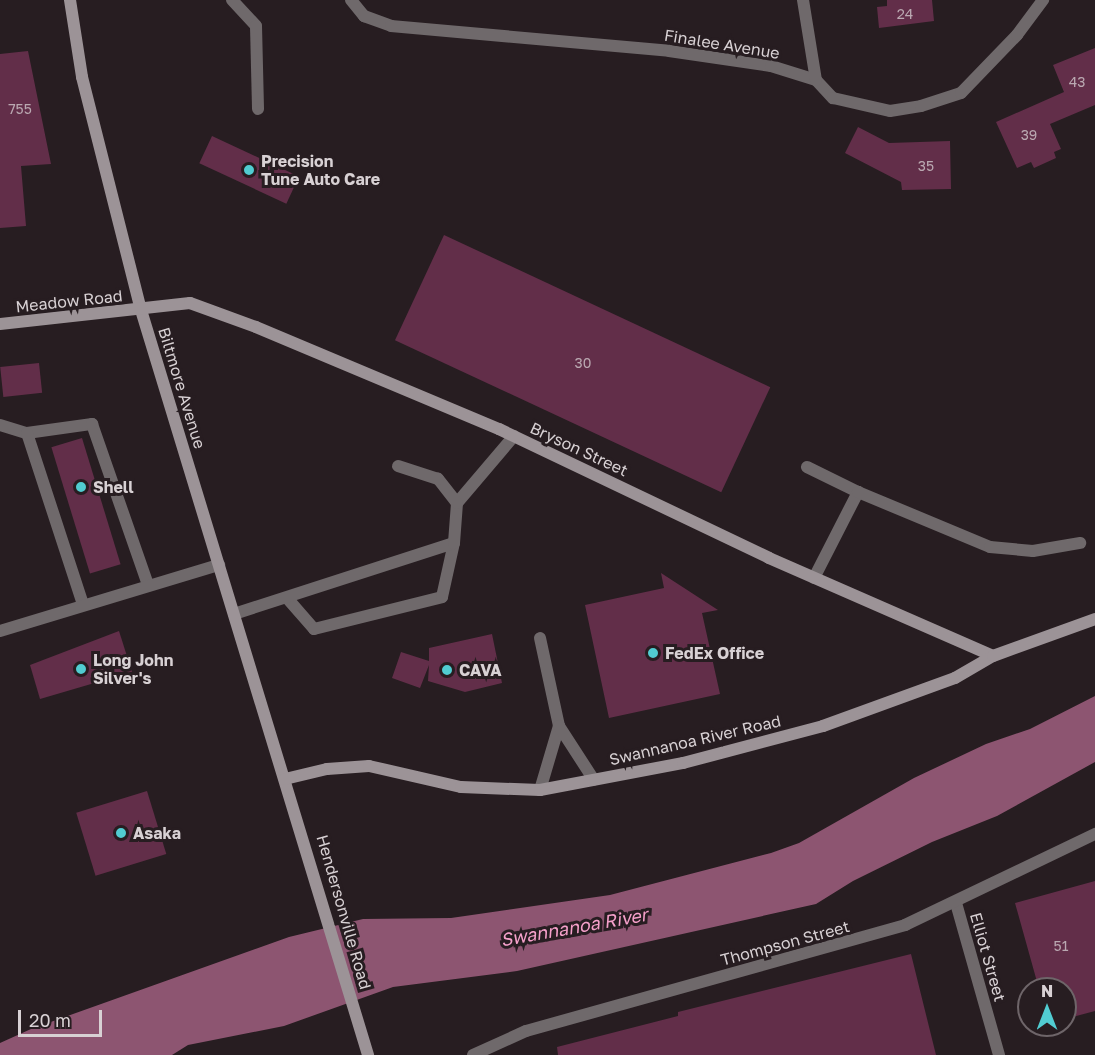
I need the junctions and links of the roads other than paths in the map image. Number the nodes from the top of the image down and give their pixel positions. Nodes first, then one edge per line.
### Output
1 (70, 0) edge
2 (232, 0) edge
3 (351, 0) edge
4 (803, 0) edge
5 (1043, 0) edge
6 (816, 80) junction
7 (258, 109) dead end
8 (141, 310) junction
9 (0, 324) edge
10 (0, 425) edge
11 (27, 433) junction
12 (513, 436) junction
13 (398, 466) dead end
14 (807, 467) dead end
15 (858, 492) junction
16 (458, 503) junction
17 (454, 543) junction
18 (1080, 543) dead end
19 (219, 565) junction
20 (814, 578) junction
21 (148, 585) junction
22 (287, 598) junction
23 (83, 604) junction
24 (234, 614) junction
25 (1095, 619) edge
26 (0, 631) edge
27 (540, 638) dead end
28 (993, 656) junction
29 (559, 726) junction
30 (285, 779) junction
31 (594, 780) junction
32 (540, 789) junction
33 (1095, 834) edge
34 (956, 903) junction
35 (366, 1049) edge
36 (473, 1055) edge
37 (999, 1055) edge

1 - 8 main road, Biltmore Avenue
2 - 7 street
3 - 6 street, Finalee Avenue
4 - 6 street
5 - 6 street, Finalee Avenue
8 - 9 main road, Meadow Road
8 - 12 main road, Bryson Street
8 - 19 main road, Biltmore Avenue
10 - 11 street
11 - 21 street
11 - 23 street
12 - 16 street
12 - 20 main road, Bryson Street
13 - 16 street
14 - 15 street
15 - 18 street
15 - 20 street
16 - 17 street
17 - 22 street
17 - 22 street
19 - 21 street
19 - 24 main road, Biltmore Avenue
20 - 28 main road, Bryson Street
21 - 23 street
22 - 24 street
23 - 26 street
24 - 30 main road, Biltmore Avenue
25 - 28 main road, Swannanoa River Road
27 - 29 street
28 - 31 main road, Swannanoa River Road
29 - 31 street
29 - 32 street
30 - 32 main road, Swannanoa River Road
30 - 35 main road, Hendersonville Road
31 - 32 main road, Swannanoa River Road
33 - 34 street, Thompson Street
34 - 36 street, Thompson Street
34 - 37 street, Elliot Street

